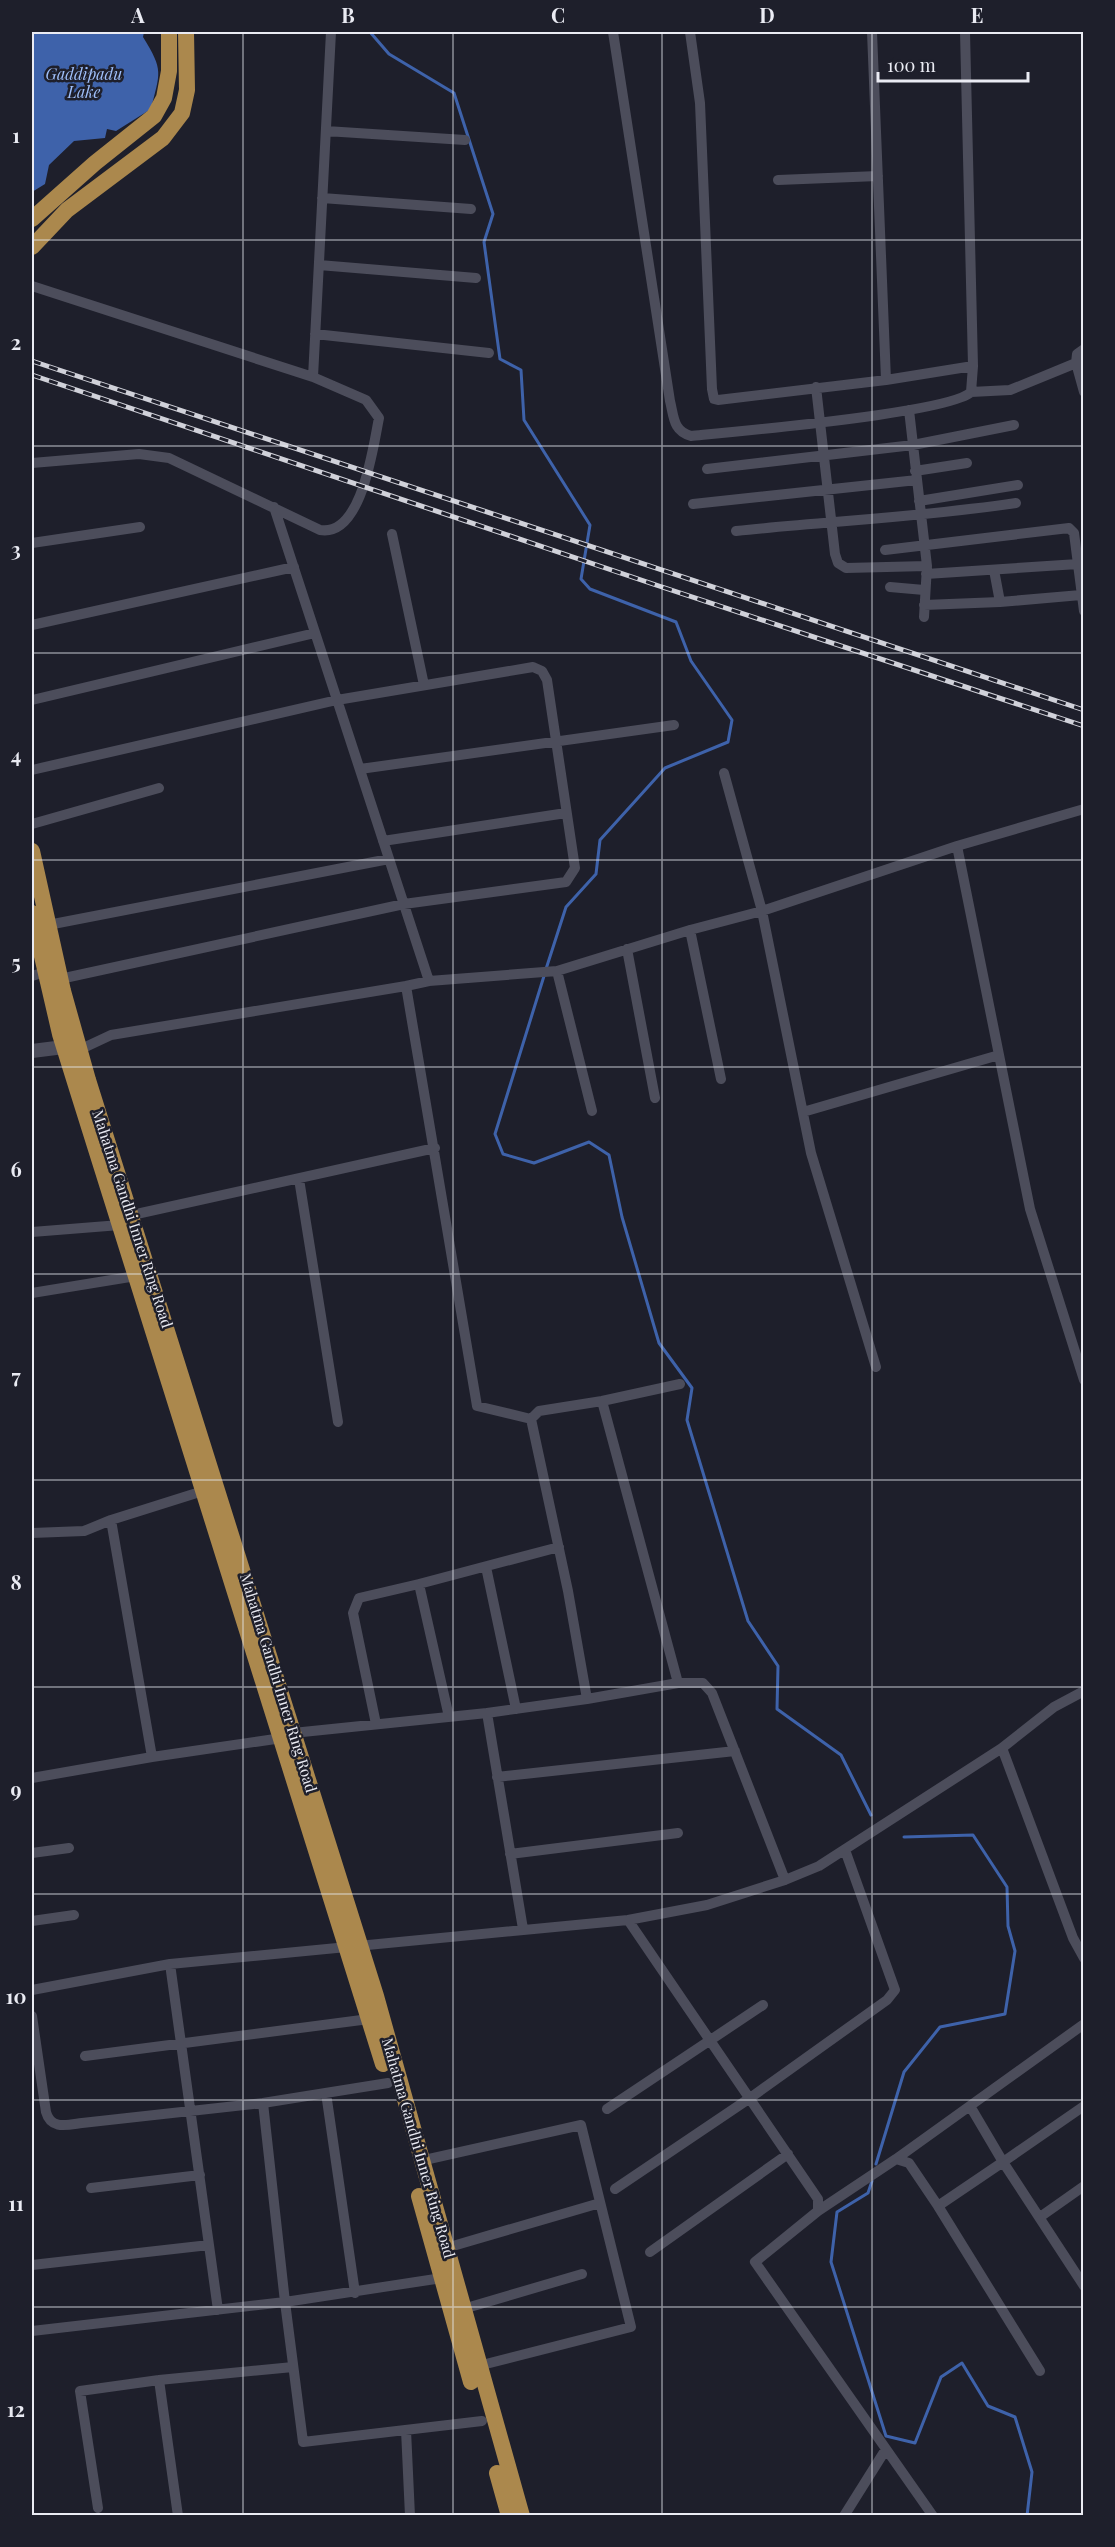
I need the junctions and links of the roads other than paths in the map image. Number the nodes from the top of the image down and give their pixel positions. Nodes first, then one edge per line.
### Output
1 (169, 32) edge
2 (186, 32) edge
3 (332, 32) edge
4 (614, 32) edge
5 (690, 32) edge
6 (872, 32) edge
7 (965, 32) edge
8 (326, 131) junction
9 (465, 140) dead end
10 (878, 176) junction
11 (778, 180) dead end
12 (322, 198) junction
13 (471, 208) dead end
14 (32, 219) edge
15 (32, 247) edge
16 (319, 266) junction
17 (476, 278) dead end
18 (32, 286) edge
19 (315, 334) junction
20 (1083, 349) edge
21 (489, 353) dead end
22 (1076, 363) junction
23 (973, 366) junction
24 (313, 377) junction
25 (886, 380) junction
26 (816, 387) junction
27 (971, 392) junction
28 (1083, 392) edge
29 (909, 410) junction
30 (821, 421) junction
31 (1014, 424) dead end
32 (913, 445) junction
33 (824, 454) junction
34 (32, 463) edge
35 (967, 463) dead end
36 (707, 469) dead end
37 (916, 476) junction
38 (1018, 485) dead end
39 (828, 488) junction
40 (919, 501) junction
41 (1016, 503) dead end
42 (693, 504) dead end
43 (274, 507) junction
44 (920, 514) junction
45 (831, 521) junction
46 (140, 527) dead end
47 (736, 531) dead end
48 (392, 534) dead end
49 (32, 543) edge
50 (924, 546) junction
51 (885, 550) dead end
52 (1080, 561) edge
53 (294, 567) junction
54 (926, 570) junction
55 (994, 570) junction
56 (890, 587) dead end
57 (924, 590) junction
58 (1082, 590) edge
59 (1000, 602) junction
60 (924, 605) junction
61 (1083, 611) edge
62 (924, 617) dead end
63 (32, 625) edge
64 (315, 633) junction
65 (424, 685) junction
66 (32, 700) edge
67 (337, 700) junction
68 (674, 724) dead end
69 (555, 741) junction
70 (360, 769) junction
71 (32, 770) edge
72 (724, 773) dead end
73 (159, 789) dead end
74 (1083, 809) edge
75 (566, 813) junction
76 (32, 824) edge
77 (383, 841) junction
78 (957, 846) junction
79 (32, 851) edge
80 (389, 859) junction
81 (404, 904) junction
82 (762, 911) junction
83 (32, 913) edge
84 (48, 925) junction
85 (690, 930) junction
86 (627, 950) junction
87 (553, 972) junction
88 (46, 976) edge
89 (429, 981) junction
90 (405, 986) junction
91 (72, 1048) junction
92 (32, 1052) edge
93 (999, 1055) junction
94 (721, 1079) dead end
95 (655, 1098) dead end
96 (592, 1112) dead end
97 (803, 1112) junction
98 (435, 1148) junction
99 (299, 1179) junction
100 (126, 1220) junction
101 (32, 1232) edge
102 (136, 1276) junction
103 (32, 1293) edge
104 (876, 1366) dead end
105 (1083, 1380) edge
106 (680, 1384) dead end
107 (602, 1401) junction
108 (531, 1419) junction
109 (338, 1422) dead end
110 (203, 1491) junction
111 (111, 1520) junction
112 (32, 1533) edge
113 (559, 1547) junction
114 (486, 1567) junction
115 (419, 1584) junction
116 (678, 1683) junction
117 (1083, 1691) edge
118 (587, 1699) junction
119 (516, 1709) junction
120 (487, 1713) junction
121 (449, 1717) junction
122 (376, 1724) junction
123 (288, 1736) junction
124 (1002, 1748) junction
125 (735, 1751) junction
126 (152, 1757) junction
127 (497, 1777) junction
128 (32, 1778) edge
129 (678, 1833) dead end
130 (69, 1848) dead end
131 (845, 1850) junction
132 (32, 1853) edge
133 (510, 1854) junction
134 (785, 1880) junction
135 (74, 1915) dead end
136 (628, 1920) junction
137 (32, 1921) edge
138 (523, 1929) junction
139 (354, 1947) junction
140 (1083, 1958) edge
141 (170, 1964) junction
142 (32, 1990) edge
143 (763, 2005) dead end
144 (32, 2016) edge
145 (369, 2019) junction
146 (1083, 2024) edge
147 (710, 2041) junction
148 (183, 2042) junction
149 (85, 2056) dead end
150 (388, 2083) junction
151 (326, 2093) junction
152 (750, 2098) junction
153 (263, 2103) junction
154 (970, 2106) junction
155 (1083, 2106) edge
156 (607, 2109) dead end
157 (192, 2110) junction
158 (788, 2154) junction
159 (896, 2159) junction
160 (420, 2161) junction
161 (1003, 2162) junction
162 (200, 2175) junction
163 (1083, 2186) edge
164 (91, 2188) dead end
165 (615, 2189) dead end
166 (600, 2203) junction
167 (938, 2206) junction
168 (818, 2211) junction
169 (1040, 2217) junction
170 (209, 2245) junction
171 (446, 2248) junction
172 (650, 2252) dead end
173 (32, 2265) edge
174 (582, 2274) dead end
175 (442, 2278) junction
176 (1083, 2286) edge
177 (355, 2293) junction
178 (285, 2302) junction
179 (463, 2308) junction
180 (218, 2310) junction
181 (32, 2331) edge
182 (478, 2366) junction
183 (293, 2367) junction
184 (1040, 2371) dead end
185 (159, 2380) junction
186 (482, 2421) junction
187 (406, 2430) junction
188 (886, 2449) junction
189 (98, 2508) dead end
190 (178, 2516) edge
191 (410, 2516) edge
192 (510, 2516) edge
193 (522, 2516) edge
194 (844, 2516) edge
195 (933, 2516) edge

1 - 14 main road
2 - 15 main road
3 - 8 street
4 - 30 street
5 - 26 street
6 - 10 street
7 - 23 street
8 - 9 street
8 - 12 street
10 - 11 street
10 - 25 street
12 - 13 street
12 - 16 street
16 - 17 street
16 - 19 street
18 - 24 street
19 - 21 street
19 - 24 street
20 - 22 street
22 - 27 street
22 - 28 street
23 - 25 street
23 - 27 street
24 - 43 street
25 - 26 street
26 - 30 street
27 - 29 street
29 - 30 street
29 - 32 street
30 - 33 street
31 - 32 street
32 - 33 street
32 - 37 street
33 - 36 street
33 - 39 street
34 - 43 street
35 - 37 street
37 - 39 street
37 - 40 street
38 - 40 street
39 - 42 street
39 - 45 street
40 - 44 street
41 - 44 street
43 - 53 street
44 - 45 street
44 - 50 street
45 - 47 street
45 - 54 street
46 - 49 street
48 - 65 street
50 - 51 street
50 - 52 street
50 - 54 street
52 - 55 street
52 - 58 street
53 - 63 street
53 - 64 street
54 - 55 street
54 - 57 street
55 - 59 street
56 - 57 street
57 - 60 street
58 - 59 street
58 - 61 street
59 - 60 street
60 - 62 street
64 - 66 street
64 - 67 street
65 - 67 street
65 - 69 street
67 - 70 street
67 - 71 street
68 - 69 street
69 - 70 street
69 - 75 street
70 - 77 street
72 - 82 street
73 - 76 street
74 - 78 street
75 - 77 street
75 - 81 street
77 - 80 street
78 - 82 street
78 - 93 street
79 - 84 main road, Mahatma Gandhi Inner Ring Road
80 - 81 street
80 - 84 street
81 - 88 street
81 - 89 street
82 - 85 street
82 - 97 street
83 - 88 main road, Mahatma Gandhi Inner Ring Road
84 - 88 main road, Mahatma Gandhi Inner Ring Road
85 - 86 street
85 - 94 street
86 - 87 street
86 - 95 street
87 - 89 street
87 - 96 street
88 - 91 main road, Mahatma Gandhi Inner Ring Road
89 - 90 street
90 - 91 street
90 - 98 street
91 - 92 street
91 - 100 main road, Mahatma Gandhi Inner Ring Road
93 - 97 street
93 - 105 street
97 - 104 street
98 - 99 street
98 - 108 street
99 - 100 street
99 - 109 street
100 - 101 street
100 - 102 main road, Mahatma Gandhi Inner Ring Road
100 - 123 main road, Mahatma Gandhi Inner Ring Road
102 - 103 street
102 - 110 main road, Mahatma Gandhi Inner Ring Road
106 - 107 street
107 - 108 street
107 - 116 street
108 - 113 street
110 - 111 street
110 - 123 main road, Mahatma Gandhi Inner Ring Road
111 - 112 street
111 - 126 street
113 - 114 street
113 - 118 street
114 - 115 street
114 - 119 street
115 - 121 street
115 - 122 street
116 - 118 street
116 - 125 street
117 - 124 street
118 - 119 street
119 - 120 street
120 - 121 street
120 - 127 street
121 - 122 street
122 - 123 street
123 - 126 street
123 - 139 main road, Mahatma Gandhi Inner Ring Road
124 - 131 street
124 - 140 street
125 - 127 street
125 - 134 street
126 - 128 street
127 - 133 street
129 - 133 street
130 - 132 street
131 - 134 street
131 - 152 street
133 - 138 street
134 - 136 street
135 - 137 street
136 - 138 street
136 - 147 street
138 - 139 street
139 - 141 street
139 - 145 main road, Mahatma Gandhi Inner Ring Road
139 - 160 main road, Mahatma Gandhi Inner Ring Road
141 - 142 street
141 - 148 street
143 - 147 street
144 - 157 street
145 - 148 street
145 - 150 main road, Mahatma Gandhi Inner Ring Road
146 - 154 street
147 - 152 street
147 - 156 street
148 - 149 street
148 - 157 street
150 - 151 street
150 - 175 main road, Mahatma Gandhi Inner Ring Road
151 - 153 street
151 - 177 street
152 - 158 street
152 - 165 street
153 - 157 street
153 - 178 street
154 - 159 street
154 - 161 street
155 - 161 street
157 - 162 street
158 - 168 street
158 - 172 street
159 - 167 street
159 - 168 street
160 - 166 street
160 - 171 main road, Mahatma Gandhi Inner Ring Road
161 - 167 street
161 - 169 street
162 - 164 street
162 - 170 street
163 - 169 street
166 - 171 street
166 - 182 street
167 - 184 street
168 - 188 street
169 - 176 street
170 - 173 street
170 - 180 street
171 - 179 main road, Mahatma Gandhi Inner Ring Road
174 - 179 street
175 - 177 street
175 - 186 main road, Mahatma Gandhi Inner Ring Road
177 - 178 street
178 - 180 street
178 - 183 street
179 - 182 main road, Mahatma Gandhi Inner Ring Road
180 - 181 street
182 - 193 main road, Mahatma Gandhi Inner Ring Road
183 - 185 street
183 - 187 street
185 - 189 street
185 - 190 street
186 - 187 street
186 - 192 main road, Mahatma Gandhi Inner Ring Road
187 - 191 street
188 - 194 street
188 - 195 street

